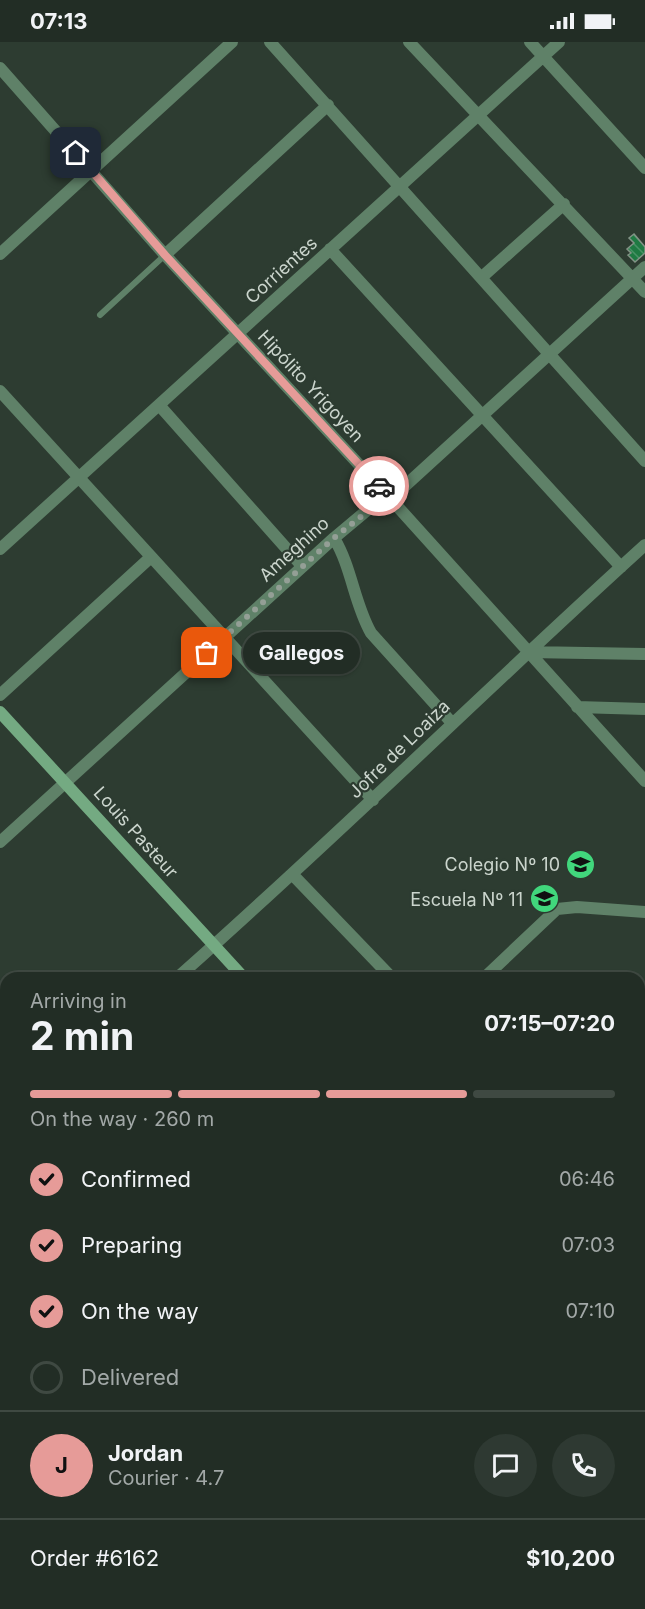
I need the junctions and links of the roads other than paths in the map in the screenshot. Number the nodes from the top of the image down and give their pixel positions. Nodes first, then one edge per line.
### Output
1 (232, 42) edge
2 (270, 42) edge
3 (409, 42) edge
4 (530, 42) edge
5 (559, 42) edge
6 (543, 57) junction
7 (0, 68) edge
8 (327, 105) junction
9 (477, 116) junction
10 (645, 168) edge
11 (91, 170) junction
12 (401, 186) junction
13 (564, 204) junction
14 (330, 249) junction
15 (0, 254) edge
16 (165, 255) junction
17 (645, 267) edge
18 (482, 277) junction
19 (633, 278) junction
20 (645, 292) edge
21 (100, 315) dead end
22 (237, 333) junction
23 (551, 353) junction
24 (0, 391) edge
25 (159, 405) junction
26 (483, 414) junction
27 (645, 461) edge
28 (78, 477) junction
29 (388, 495) junction
30 (334, 538) junction
31 (645, 545) edge
32 (0, 548) edge
33 (152, 557) junction
34 (645, 560) edge
35 (625, 563) junction
36 (302, 566) junction
37 (225, 637) junction
38 (528, 652) junction
39 (645, 654) edge
40 (0, 695) edge
41 (577, 706) junction
42 (645, 709) edge
43 (0, 712) edge
44 (452, 723) junction
45 (631, 766) junction
46 (645, 766) edge
47 (645, 781) edge
48 (66, 783) junction
49 (373, 800) junction
50 (0, 842) edge
51 (292, 874) junction
52 (645, 912) edge
53 (214, 944) junction
54 (184, 972) edge
55 (238, 972) edge
56 (386, 972) edge
57 (490, 972) edge

1 - 11 street
2 - 8 street
3 - 9 street
4 - 6 street
5 - 6 street, Corrientes
6 - 9 street, Corrientes
6 - 10 street
7 - 11 street, Hipólito Yrigoyen
8 - 12 street
8 - 16 street
9 - 12 street, Corrientes
9 - 13 street
11 - 15 street
11 - 16 street, Hipólito Yrigoyen
12 - 14 street, Corrientes
12 - 18 street
13 - 18 street
13 - 19 street
14 - 22 street, Corrientes
14 - 26 street
16 - 21 lane
16 - 22 street, Hipólito Yrigoyen
17 - 19 street, Ameghino
18 - 23 street
19 - 20 street
19 - 23 street, Ameghino
22 - 25 street, Corrientes
22 - 29 street, Hipólito Yrigoyen
23 - 26 street, Ameghino
23 - 27 street
24 - 28 street
25 - 28 street, Corrientes
25 - 36 street
26 - 29 street, Ameghino
26 - 35 street
28 - 32 street, Corrientes
28 - 33 street
29 - 30 street, Ameghino
29 - 38 street, Hipólito Yrigoyen
30 - 36 street, Ameghino
30 - 44 street
31 - 35 street, Jofre de Loaiza
33 - 37 street
33 - 40 street
34 - 35 street
35 - 38 street, Jofre de Loaiza
36 - 37 street, Ameghino
37 - 48 street, Ameghino
37 - 49 street
38 - 39 street
38 - 41 street, Hipólito Yrigoyen
38 - 44 street, Jofre de Loaiza
41 - 42 street
41 - 45 street, Hipólito Yrigoyen
43 - 48 street, Louis Pasteur
44 - 49 street, Jofre de Loaiza
45 - 46 street
45 - 47 street, Hipólito Yrigoyen
48 - 50 street, Ameghino
48 - 53 street, Louis Pasteur
49 - 51 street, Jofre de Loaiza
51 - 53 street, Jofre de Loaiza
51 - 56 street
52 - 57 street
53 - 54 street, Jofre de Loaiza
53 - 55 street, Louis Pasteur

